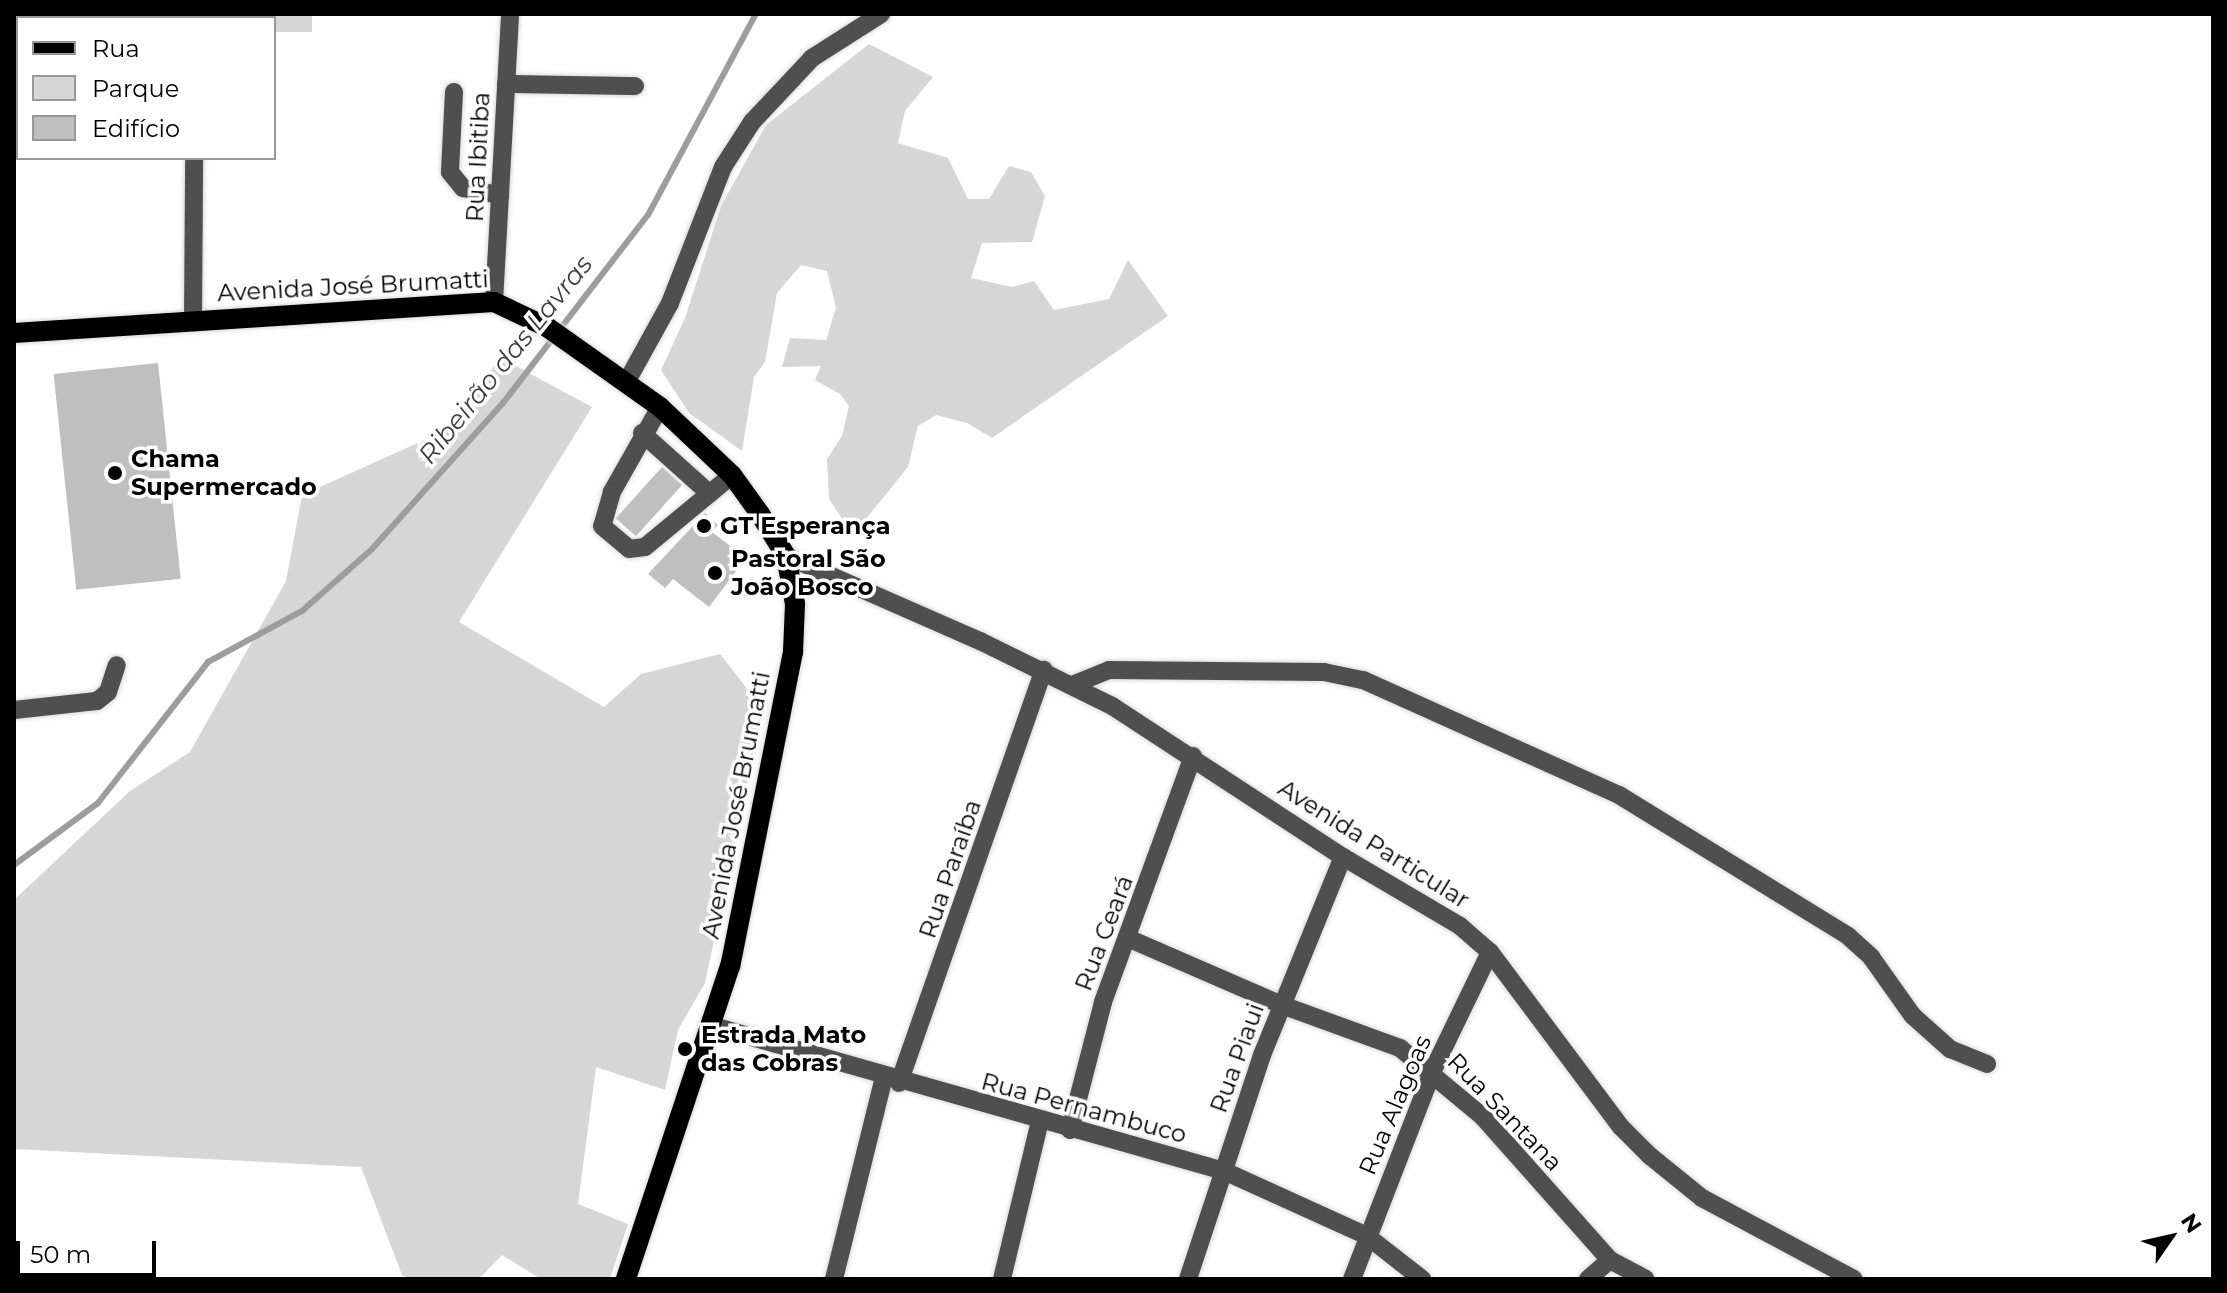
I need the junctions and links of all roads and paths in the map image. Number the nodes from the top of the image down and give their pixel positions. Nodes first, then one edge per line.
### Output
1 (510, 14) edge
2 (881, 14) edge
3 (506, 84) junction
4 (635, 86) dead end
5 (454, 92) dead end
6 (194, 160) edge
7 (500, 195) junction
8 (494, 302) junction
9 (193, 321) junction
10 (14, 333) edge
11 (627, 381) junction
12 (660, 407) junction
13 (642, 433) junction
14 (732, 475) junction
15 (710, 494) junction
16 (786, 556) junction
17 (117, 665) dead end
18 (1044, 670) junction
19 (1072, 685) junction
20 (14, 710) edge
21 (1193, 756) junction
22 (1343, 857) junction
23 (1130, 939) junction
24 (1490, 952) junction
25 (1282, 1005) junction
26 (713, 1026) junction
27 (1987, 1064) dead end
28 (1433, 1070) junction
29 (891, 1080) junction
30 (1040, 1121) junction
31 (1070, 1130) junction
32 (1224, 1171) junction
33 (1367, 1236) junction
34 (1610, 1260) junction
35 (626, 1279) edge
36 (834, 1279) edge
37 (1002, 1279) edge
38 (1188, 1279) edge
39 (1352, 1279) edge
40 (1422, 1279) edge
41 (1588, 1279) edge
42 (1645, 1279) edge
43 (1854, 1279) edge

1 - 3 street, Rua Ibitiba
2 - 11 street
3 - 4 street
3 - 7 street, Rua Ibitiba
5 - 7 street
6 - 9 street
7 - 8 street, Rua Ibitiba
8 - 9 main road, Avenida José Brumatti
8 - 11 main road, Avenida José Brumatti
9 - 10 main road, Avenida José Brumatti
11 - 12 main road, Avenida José Brumatti
12 - 13 street
12 - 14 main road, Avenida José Brumatti
13 - 15 street
13 - 15 street
14 - 15 street
14 - 16 main road, Avenida José Brumatti
16 - 18 street, Avenida Particular
16 - 26 main road, Avenida José Brumatti
17 - 20 street
18 - 19 street, Avenida Particular
18 - 29 street, Rua Paraíba
19 - 21 street, Avenida Particular
19 - 27 street
21 - 22 street, Avenida Particular
21 - 23 street, Rua Ceará
22 - 24 street, Avenida Particular
22 - 25 street, Rua Piaui
23 - 25 street, Rua Santana
23 - 31 street, Rua Ceará
24 - 28 street, Rua Alagoas
24 - 43 street, Avenida Particular
25 - 28 street, Rua Santana
25 - 32 street, Rua Piaui
26 - 29 street, Rua Pernambuco
26 - 35 main road
28 - 33 street, Rua Alagoas
28 - 34 street, Rua Santana
29 - 30 street, Rua Pernambuco
29 - 36 street, Rua Paraíba
30 - 31 street, Rua Pernambuco
30 - 37 street
31 - 32 street, Rua Pernambuco
32 - 33 street, Rua Pernambuco
32 - 38 street, Rua Piaui
33 - 39 street, Rua Alagoas
33 - 40 street, Rua Pernambuco
34 - 41 street
34 - 42 street, Rua Santana

